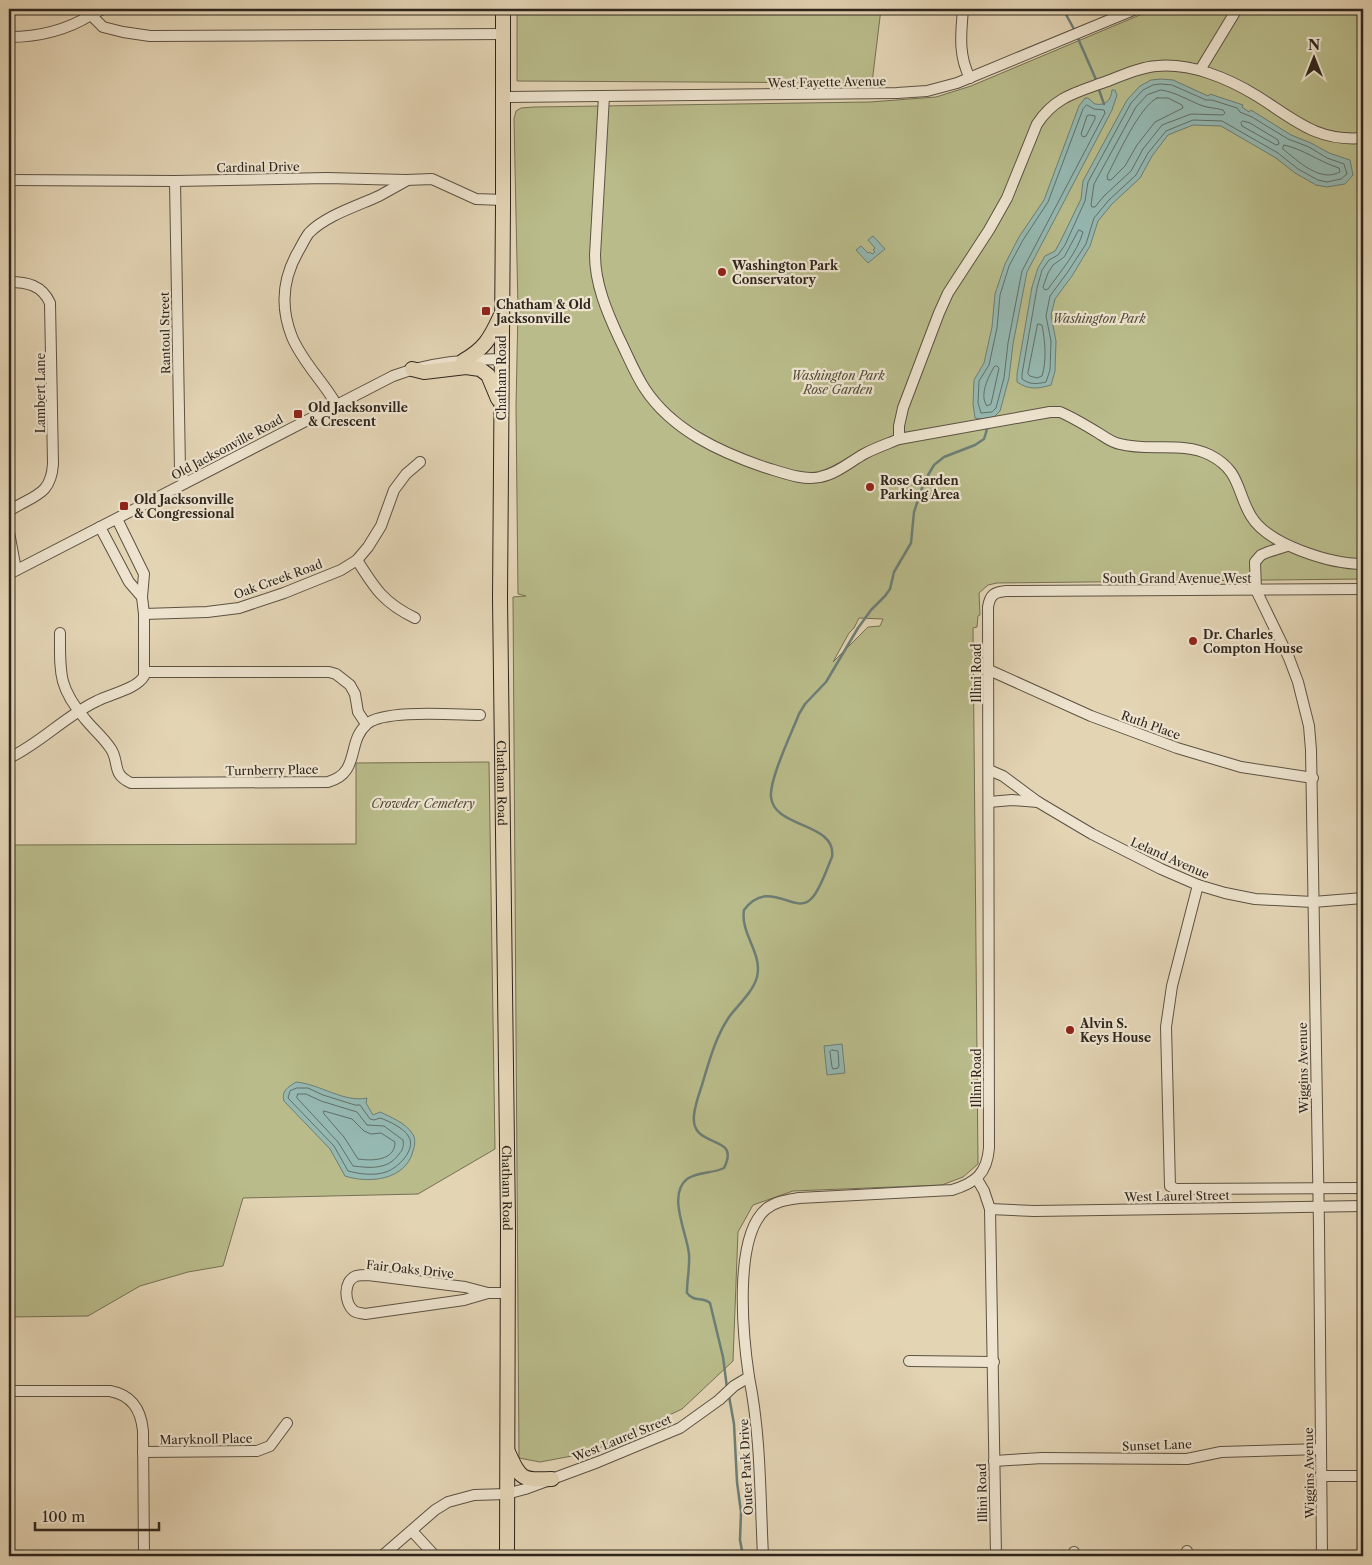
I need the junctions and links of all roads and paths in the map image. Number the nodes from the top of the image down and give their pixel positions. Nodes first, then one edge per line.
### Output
1 (103, 9) edge
2 (503, 9) edge
3 (963, 9) edge
4 (1136, 9) edge
5 (1237, 9) edge
6 (92, 15) junction
7 (503, 34) junction
8 (9, 37) edge
9 (1200, 70) junction
10 (970, 78) junction
11 (604, 96) junction
12 (503, 97) junction
13 (1363, 138) edge
14 (9, 180) edge
15 (406, 180) junction
16 (175, 181) junction
17 (503, 200) junction
18 (9, 282) edge
19 (502, 312) junction
20 (502, 359) junction
21 (463, 360) junction
22 (412, 369) junction
23 (336, 404) junction
24 (501, 408) junction
25 (899, 440) junction
26 (420, 462) dead end
27 (186, 483) junction
28 (9, 510) edge
29 (117, 519) junction
30 (100, 528) junction
31 (9, 532) edge
32 (1287, 546) junction
33 (357, 560) junction
34 (1363, 564) edge
35 (13, 572) edge
36 (1363, 589) edge
37 (1256, 590) junction
38 (992, 596) joint
39 (142, 597) junction
40 (144, 614) junction
41 (415, 618) dead end
42 (60, 633) dead end
43 (989, 670) junction
44 (144, 672) junction
45 (78, 711) junction
46 (480, 715) dead end
47 (366, 724) junction
48 (9, 758) edge
49 (989, 770) junction
50 (1312, 778) junction
51 (989, 802) junction
52 (1038, 802) junction
53 (1198, 885) junction
54 (1363, 898) edge
55 (1314, 902) junction
56 (978, 1179) junction
57 (1318, 1188) junction
58 (1363, 1188) edge
59 (1363, 1206) edge
60 (1318, 1207) junction
61 (990, 1209) junction
62 (488, 1293) junction
63 (508, 1293) junction
64 (909, 1361) dead end
65 (994, 1362) junction
66 (749, 1377) junction
67 (9, 1391) edge
68 (287, 1423) dead end
69 (507, 1448) junction
70 (1321, 1449) junction
71 (143, 1452) junction
72 (994, 1461) junction
73 (1321, 1476) junction
74 (1363, 1476) edge
75 (552, 1479) junction
76 (506, 1494) junction
77 (412, 1531) junction
78 (144, 1556) edge
79 (382, 1556) edge
80 (435, 1556) edge
81 (507, 1556) edge
82 (763, 1556) edge
83 (996, 1556) edge
84 (1322, 1556) edge

1 - 6 street
2 - 7 main road, Chatham Road
3 - 10 street
4 - 10 street, West Fayette Avenue
5 - 9 street
6 - 7 street
6 - 8 street
7 - 12 main road, Chatham Road
9 - 13 street
9 - 25 street
10 - 11 street, West Fayette Avenue
11 - 12 street, West Fayette Avenue
11 - 25 street
12 - 17 main road, Chatham Road
14 - 16 street, Cardinal Drive
15 - 16 street, Cardinal Drive
15 - 17 street, Cardinal Drive
15 - 23 street
16 - 27 street, Rantoul Street
17 - 19 main road, Chatham Road
18 - 28 street, Lambert Lane
19 - 20 main road, Chatham Road
19 - 21 main road
20 - 21 street, Old Jacksonville Road
20 - 24 main road, Chatham Road
21 - 22 street, Old Jacksonville Road
22 - 23 street, Old Jacksonville Road
22 - 24 main road
23 - 27 street, Old Jacksonville Road
24 - 63 main road, Chatham Road
25 - 32 street
26 - 33 street, Oak Creek Road
27 - 29 street, Old Jacksonville Road
29 - 30 street, Old Jacksonville Road
29 - 39 street
30 - 35 street, Old Jacksonville Road
30 - 39 street
31 - 35 street
32 - 34 street
32 - 37 street
33 - 40 street, Oak Creek Road
33 - 41 street
36 - 37 street, South Grand Avenue West
37 - 38 street, South Grand Avenue West
37 - 50 street, Wiggins Avenue
38 - 43 street, Illini Road
39 - 40 street
40 - 44 street
42 - 45 street
43 - 49 street, Illini Road
43 - 50 street, Ruth Place
44 - 45 street
44 - 47 street
45 - 47 street, Turnberry Place
45 - 48 street
46 - 47 street
49 - 51 street, Illini Road
49 - 52 street, Leland Avenue
50 - 55 street, Wiggins Avenue
51 - 52 street
51 - 56 street, Illini Road
52 - 53 street, Leland Avenue
53 - 55 street, Leland Avenue
53 - 57 street, West Laurel Street
54 - 55 street, Leland Avenue
55 - 57 street, Wiggins Avenue
56 - 61 street, Illini Road
56 - 66 street
57 - 58 street, West Laurel Street
57 - 60 street, Wiggins Avenue
59 - 60 street, West Laurel Street
60 - 61 street, West Laurel Street
60 - 70 street, Wiggins Avenue
61 - 65 street, Illini Road
62 - 62 street, Fair Oaks Drive
62 - 63 street, Fair Oaks Drive
63 - 69 main road, Chatham Road
64 - 65 street
65 - 72 street, Illini Road
66 - 75 street, West Laurel Street
66 - 82 street, Outer Park Drive
67 - 71 street
68 - 71 street, Maryknoll Place
69 - 75 main road
69 - 76 main road, Chatham Road
70 - 72 street, Sunset Lane
70 - 73 street, Wiggins Avenue
71 - 78 street
72 - 83 street, Illini Road
73 - 74 street
73 - 84 street, Wiggins Avenue
75 - 76 street, West Laurel Street
76 - 77 street, West Laurel Street
76 - 81 main road, Chatham Road
77 - 79 street, West Laurel Street
77 - 80 street

